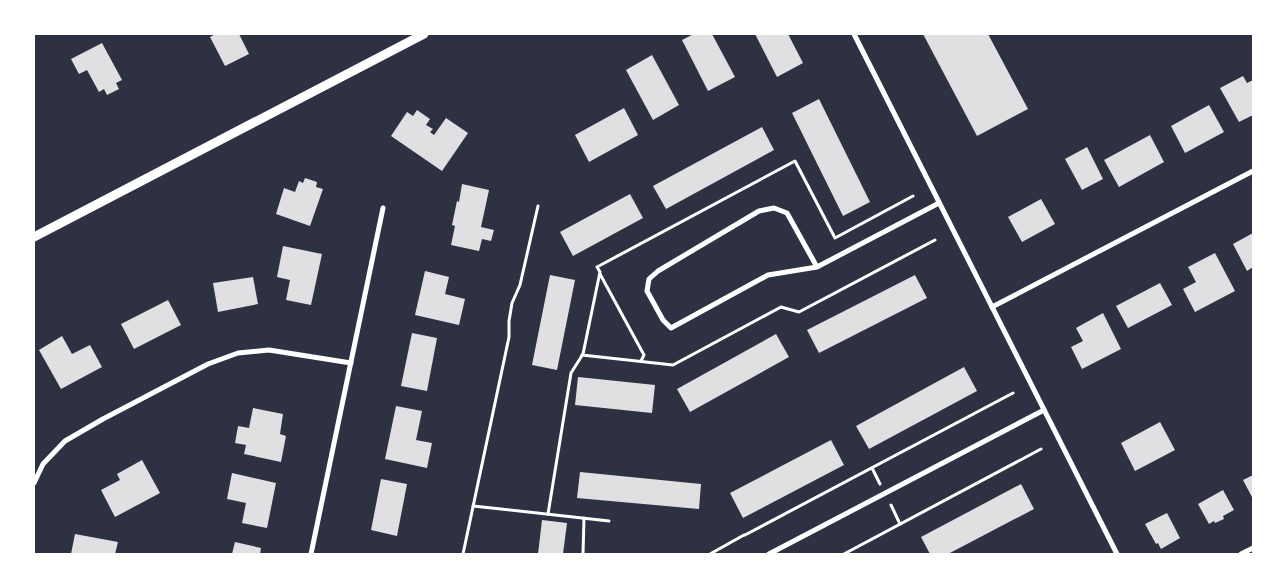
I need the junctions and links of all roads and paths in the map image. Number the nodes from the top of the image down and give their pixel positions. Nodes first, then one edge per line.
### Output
1 (424, 34) edge
2 (854, 34) edge
3 (1253, 172) edge
4 (939, 203) junction
5 (538, 206) dead end
6 (383, 208) dead end
7 (34, 237) edge
8 (935, 240) dead end
9 (817, 266) junction
10 (597, 267) dead end
11 (599, 274) junction
12 (992, 308) junction
13 (582, 355) junction
14 (642, 361) junction
15 (351, 363) junction
16 (1013, 393) dead end
17 (1044, 410) junction
18 (1042, 449) dead end
19 (34, 483) edge
20 (473, 506) junction
21 (548, 514) junction
22 (584, 518) junction
23 (609, 521) dead end
24 (1253, 548) edge
25 (311, 554) edge
26 (463, 554) edge
27 (583, 554) edge
28 (710, 554) edge
29 (769, 554) edge
30 (844, 554) edge
31 (1117, 554) edge
32 (1241, 554) edge

1 - 7 street
2 - 4 street
3 - 12 street
4 - 9 street
4 - 12 street
5 - 20 path
6 - 15 street
8 - 14 path
9 - 9 street
10 - 11 path
11 - 13 path
11 - 14 path
12 - 17 street
13 - 14 path
13 - 21 path
15 - 19 street
15 - 25 street
16 - 28 path
17 - 29 street
17 - 31 street
18 - 30 path
20 - 21 path
20 - 26 path
21 - 22 path
22 - 23 path
22 - 27 path
24 - 32 street

